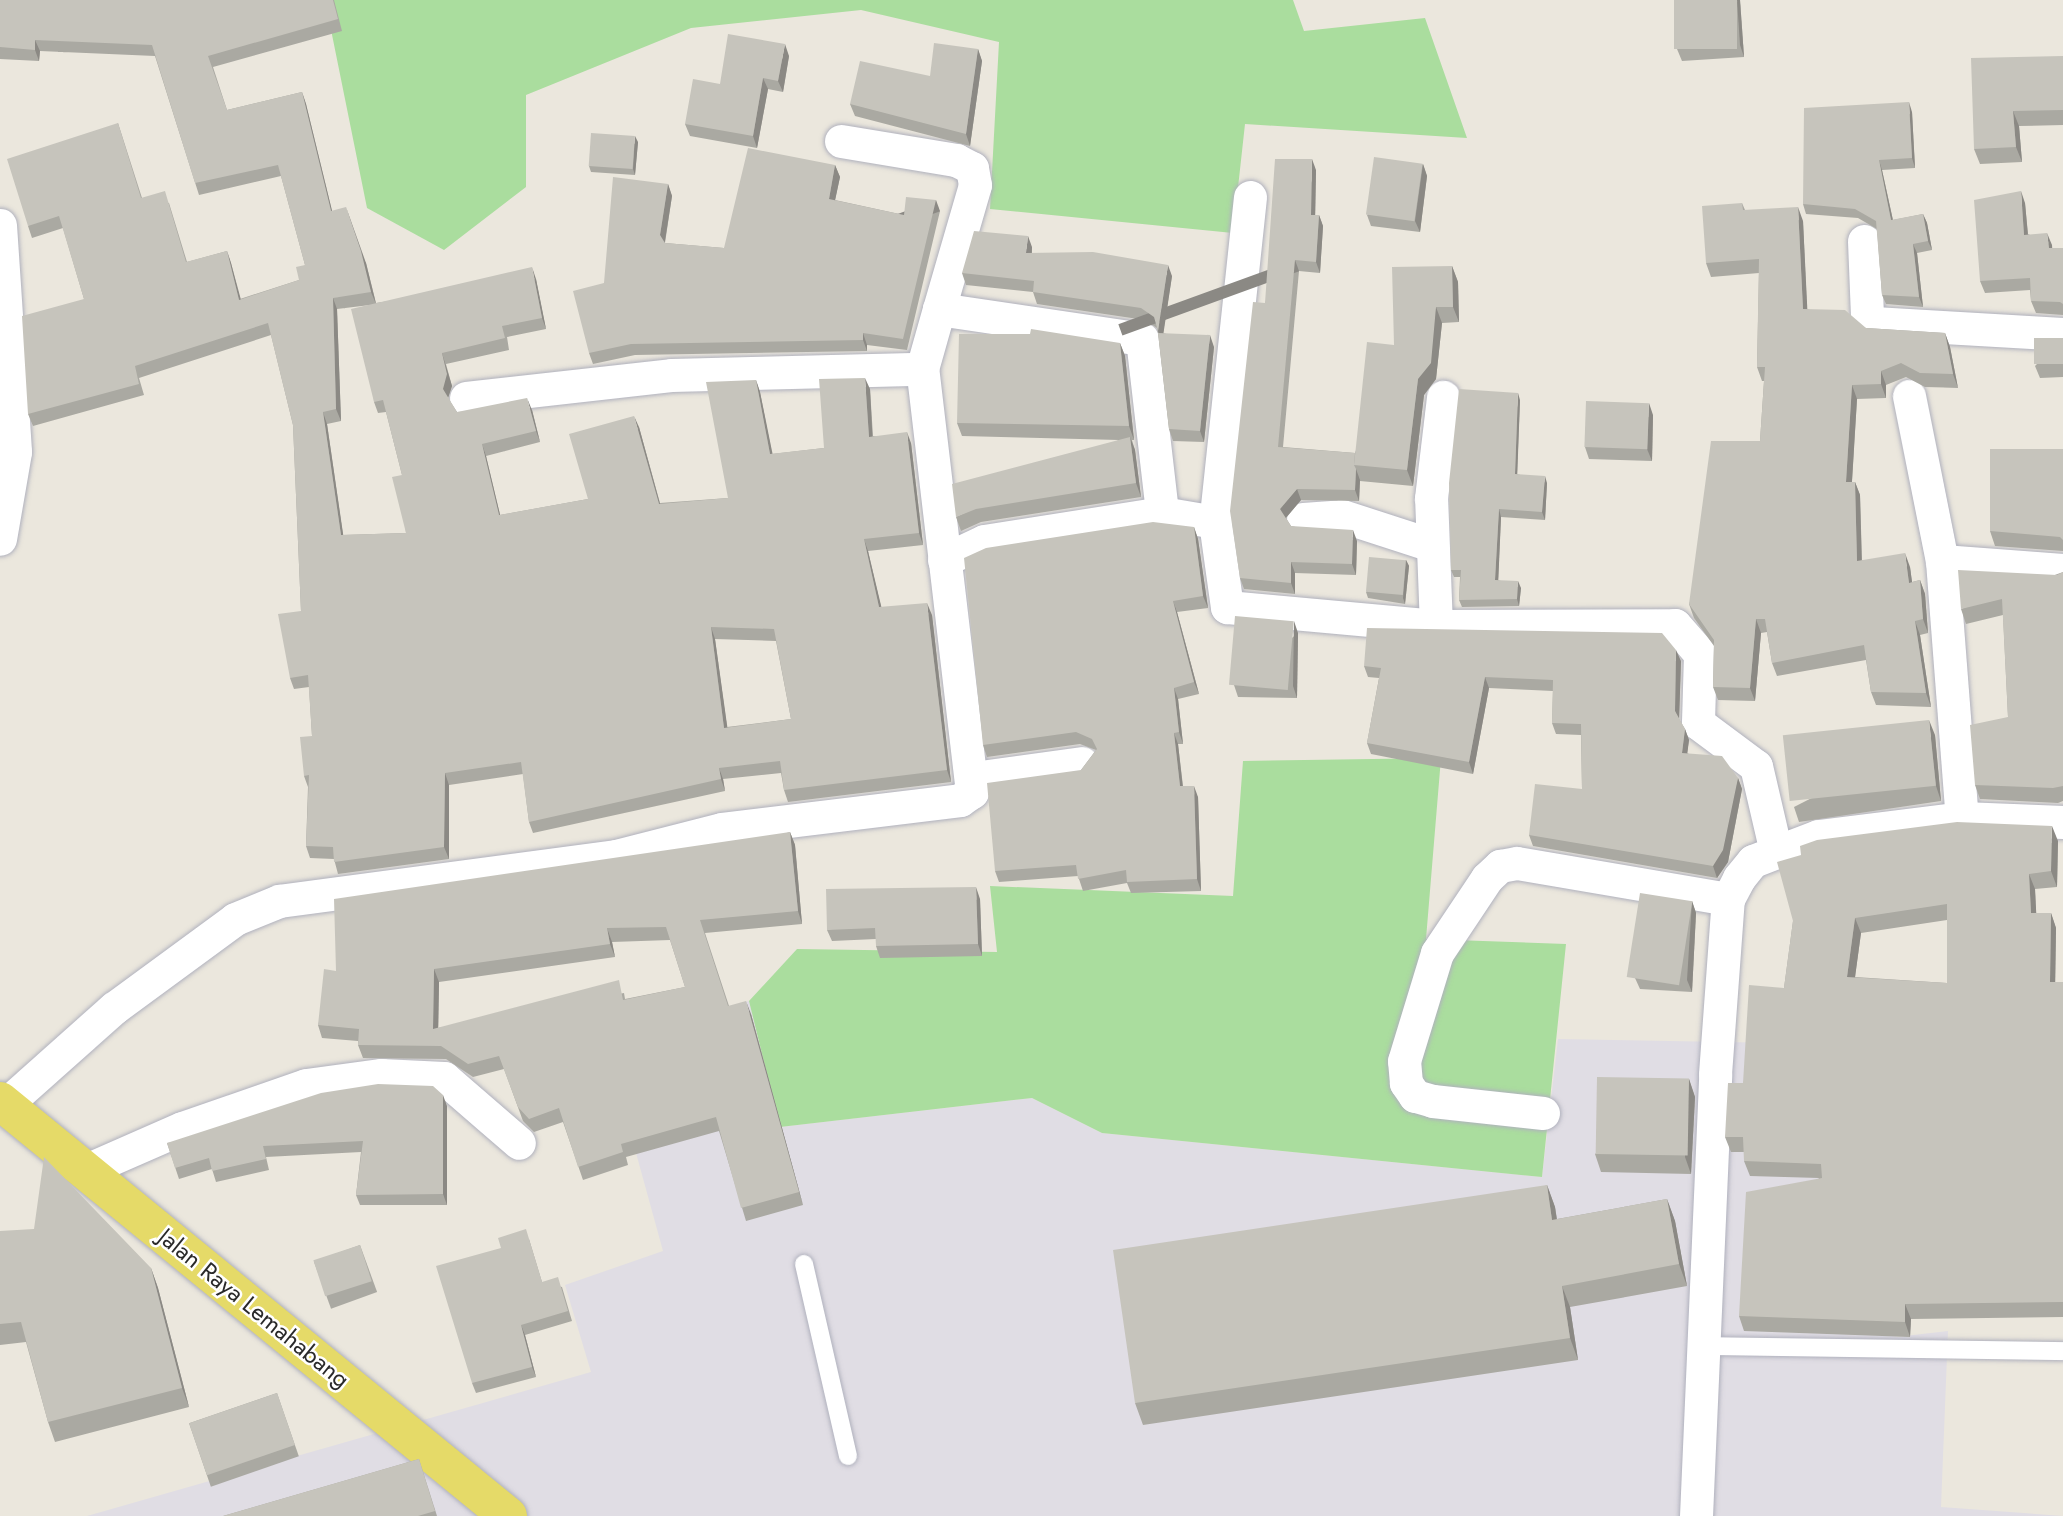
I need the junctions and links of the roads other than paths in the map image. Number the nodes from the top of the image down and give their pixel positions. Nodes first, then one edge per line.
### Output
1 (841, 141) dead end
2 (1250, 197) dead end
3 (0, 225) edge
4 (1864, 241) dead end
5 (939, 309) junction
6 (2063, 334) edge
7 (922, 369) junction
8 (1909, 396) dead end
9 (1443, 397) dead end
10 (466, 398) dead end
11 (1162, 513) junction
12 (1303, 519) dead end
13 (1215, 522) junction
14 (0, 539) edge
15 (1431, 545) junction
16 (944, 560) junction
17 (1942, 561) junction
18 (2063, 570) edge
19 (1436, 626) junction
20 (1082, 763) edge
21 (973, 778) junction
22 (1962, 818) junction
23 (2063, 822) edge
24 (1776, 852) junction
25 (1728, 899) junction
26 (2, 1103) edge
27 (1543, 1113) dead end
28 (519, 1143) dead end
29 (86, 1170) junction
30 (804, 1264) dead end
31 (1704, 1346) junction
32 (2063, 1351) edge
33 (848, 1456) dead end
34 (508, 1516) edge
35 (1696, 1516) edge

1 - 5 street
2 - 13 street
3 - 14 street
4 - 6 street
5 - 7 street
5 - 11 street
7 - 10 street
7 - 16 street
8 - 17 street
9 - 15 street
11 - 13 street
11 - 16 street
12 - 15 street
13 - 19 street
15 - 19 street
16 - 21 street
17 - 18 street
17 - 22 street
19 - 24 street
20 - 21 street
21 - 26 street
22 - 23 street
22 - 24 street
24 - 25 street
25 - 27 street
25 - 31 street
26 - 29 main road, Jalan Raya Lemahabang
28 - 29 street
29 - 34 main road, Jalan Raya Lemahabang
30 - 33 lane
31 - 32 lane
31 - 35 street

